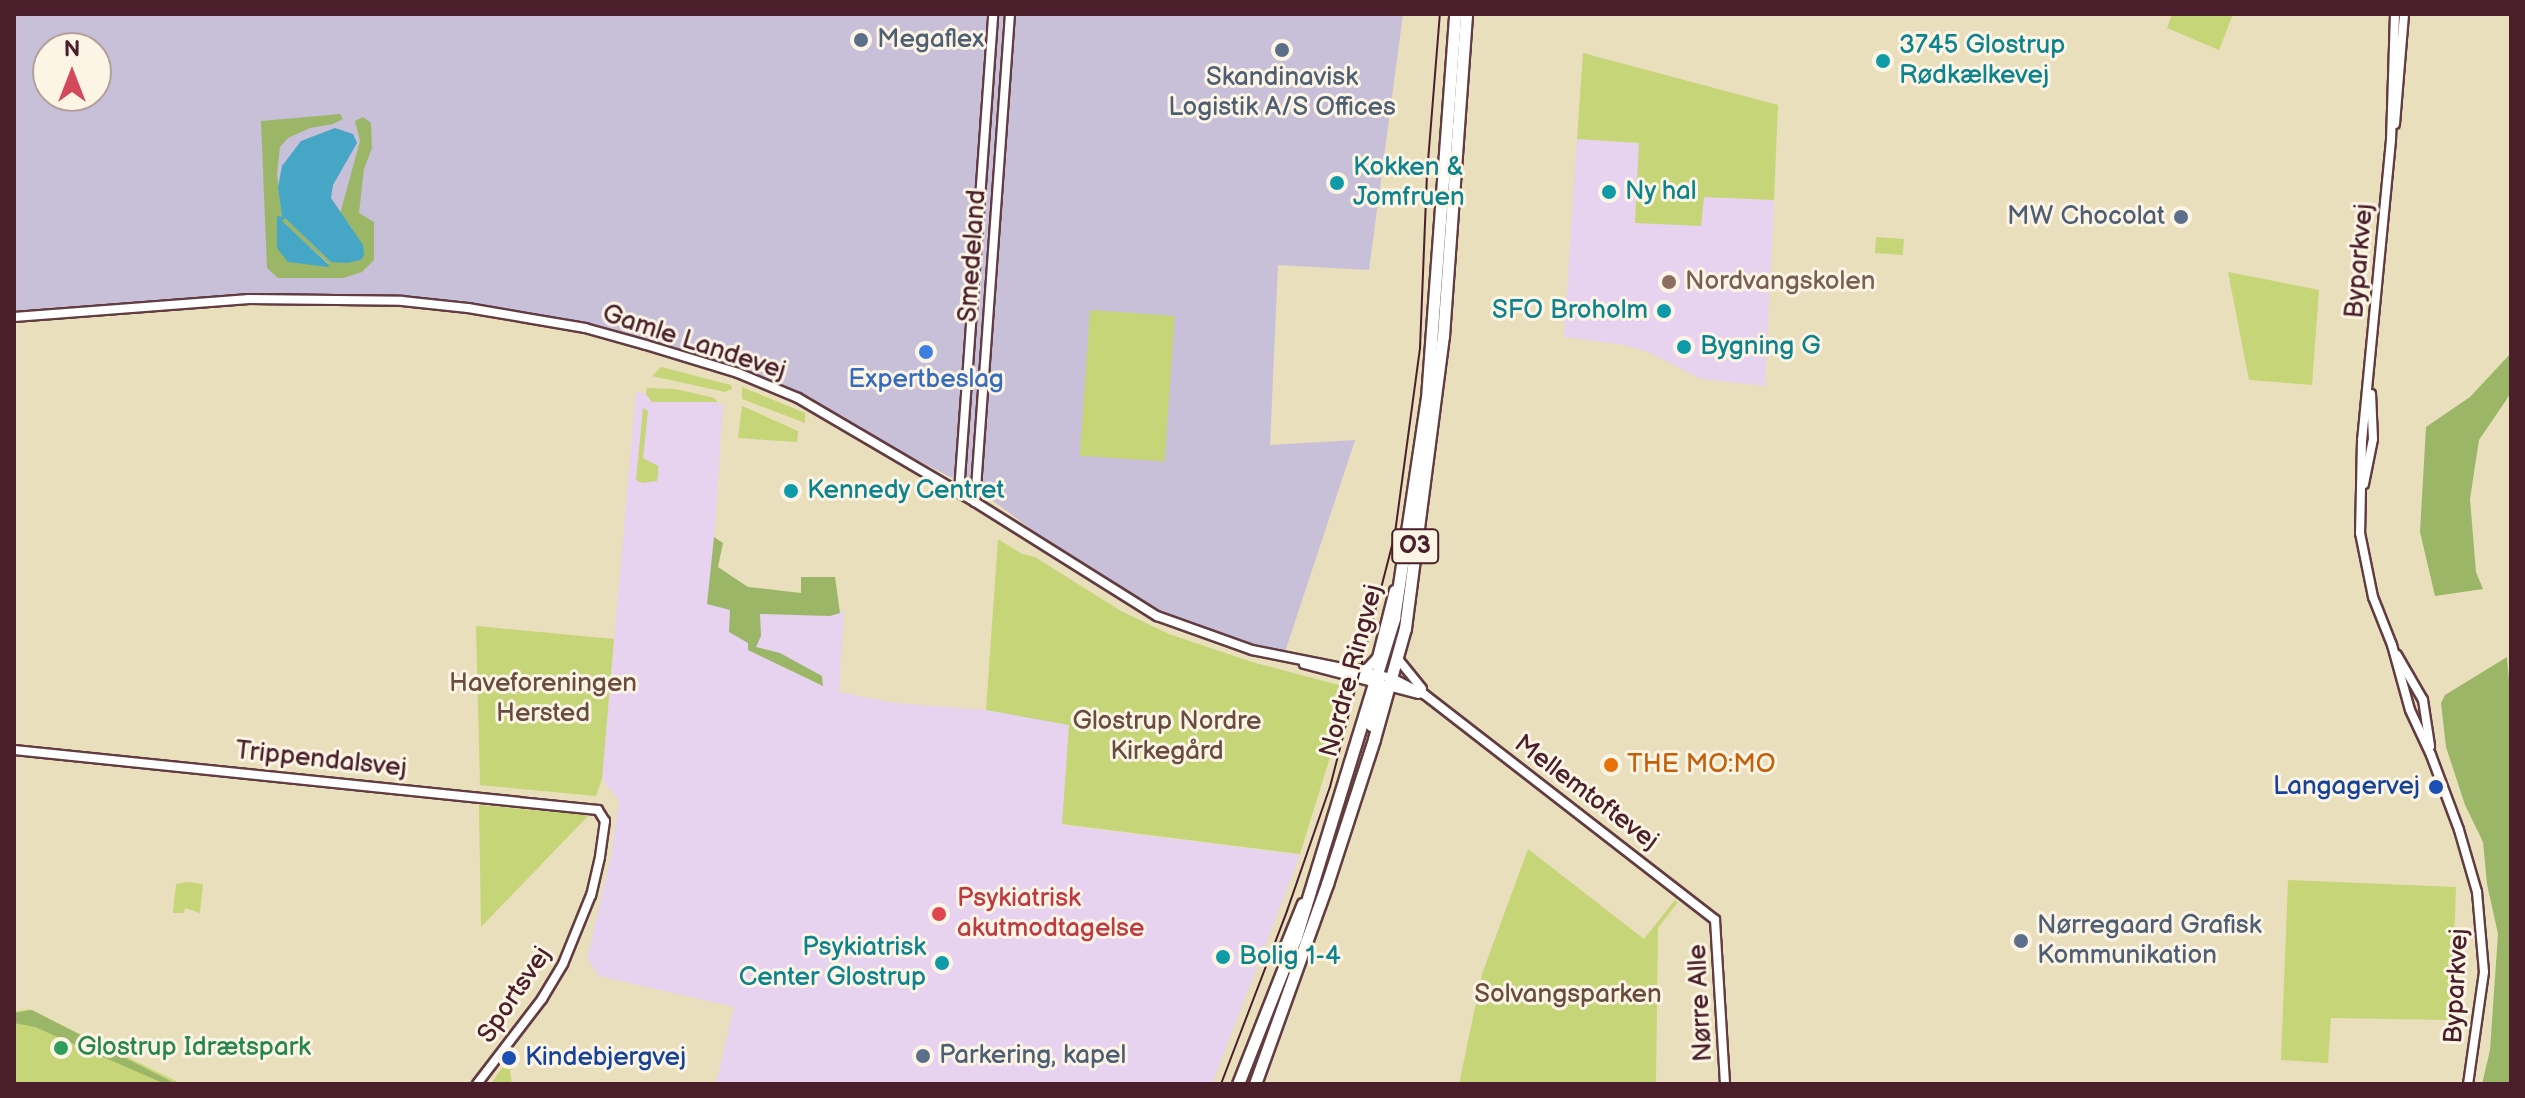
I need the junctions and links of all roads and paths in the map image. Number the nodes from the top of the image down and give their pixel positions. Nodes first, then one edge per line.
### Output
1 (993, 14) edge
2 (1010, 14) edge
3 (1455, 14) edge
4 (1466, 14) edge
5 (2395, 14) edge
6 (2404, 14) edge
7 (2391, 140) junction
8 (14, 317) edge
9 (959, 492) junction
10 (975, 502) junction
11 (1399, 585) junction
12 (2392, 645) junction
13 (1398, 659) junction
14 (1295, 660) junction
15 (1359, 669) junction
16 (1382, 682) junction
17 (1430, 699) junction
18 (14, 750) edge
19 (2431, 755) junction
20 (605, 832) joint
21 (1715, 920) joint
22 (1284, 956) junction
23 (1278, 1025) junction
24 (477, 1084) edge
25 (1238, 1084) edge
26 (1255, 1084) edge
27 (1725, 1084) edge
28 (2468, 1084) edge

1 - 9 street, Smedeland
2 - 10 street, Smedeland
3 - 11 main road, Nordre Ringvej / O3
4 - 13 main road, Nordre Ringvej / O3
5 - 7 street, Byparkvej
6 - 7 street, Byparkvej
7 - 12 street, Byparkvej
8 - 9 street, Gamle Landevej
9 - 10 street, Gamle Landevej
10 - 14 street, Gamle Landevej
11 - 15 main road
11 - 16 main road, Nordre Ringvej / O3
12 - 19 street, Byparkvej
12 - 19 street, Byparkvej
13 - 16 main road, Nordre Ringvej / O3
13 - 17 street, Mellemtoftevej
14 - 15 street, Gamle Landevej
14 - 16 street, Gamle Landevej
15 - 16 street, Gamle Landevej
16 - 17 street, Mellemtoftevej
16 - 22 main road, Nordre Ringvej / O3
16 - 23 main road, Nordre Ringvej / O3
17 - 21 street, Mellemtoftevej
18 - 20 street, Trippendalsvej
19 - 28 street, Byparkvej
20 - 24 street, Sportsvej
21 - 27 street, Nørre Alle
22 - 23 main road
22 - 25 main road, Nordre Ringvej / O3
23 - 26 main road, Nordre Ringvej / O3

